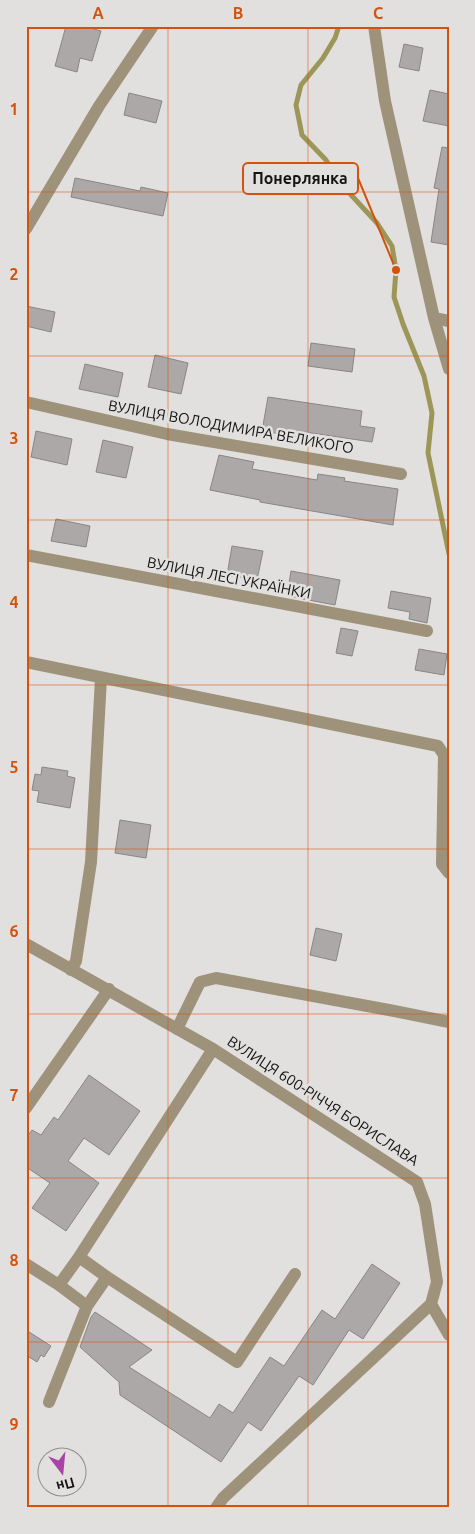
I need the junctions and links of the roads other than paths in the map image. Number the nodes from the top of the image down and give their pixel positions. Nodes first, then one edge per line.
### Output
1 (153, 26) edge
2 (374, 26) edge
3 (26, 229) edge
4 (434, 318) junction
5 (449, 321) edge
6 (449, 370) edge
7 (26, 402) edge
8 (401, 474) dead end
9 (26, 555) edge
10 (427, 631) dead end
11 (26, 662) edge
12 (101, 678) junction
13 (447, 756) edge
14 (449, 873) edge
15 (26, 944) edge
16 (71, 970) junction
17 (109, 990) junction
18 (449, 1022) edge
19 (177, 1029) junction
20 (213, 1049) junction
21 (26, 1108) edge
22 (79, 1257) junction
23 (26, 1264) edge
24 (295, 1274) dead end
25 (107, 1278) junction
26 (59, 1285) junction
27 (431, 1304) junction
28 (87, 1306) junction
29 (449, 1335) edge
30 (49, 1402) dead end
31 (216, 1508) edge

1 - 3 street
2 - 4 street
4 - 5 street
4 - 6 street
7 - 8 street, ВУЛИЦЯ ВОЛОДИМИРА ВЕЛИКОГО
9 - 10 street, ВУЛИЦЯ ЛЕСІ УКРАЇНКИ
11 - 12 street
12 - 13 street
12 - 16 street
13 - 14 street
15 - 16 street, ВУЛИЦЯ 600-РІЧЧЯ БОРИСЛАВА
16 - 17 street, ВУЛИЦЯ 600-РІЧЧЯ БОРИСЛАВА
17 - 19 street, ВУЛИЦЯ 600-РІЧЧЯ БОРИСЛАВА
17 - 21 street
18 - 19 street
19 - 20 street, ВУЛИЦЯ 600-РІЧЧЯ БОРИСЛАВА
20 - 22 street
20 - 27 street, ВУЛИЦЯ 600-РІЧЧЯ БОРИСЛАВА
22 - 25 street
22 - 26 street
23 - 26 street
24 - 25 street
25 - 28 street
26 - 28 street
27 - 29 street
27 - 31 street
28 - 30 street

